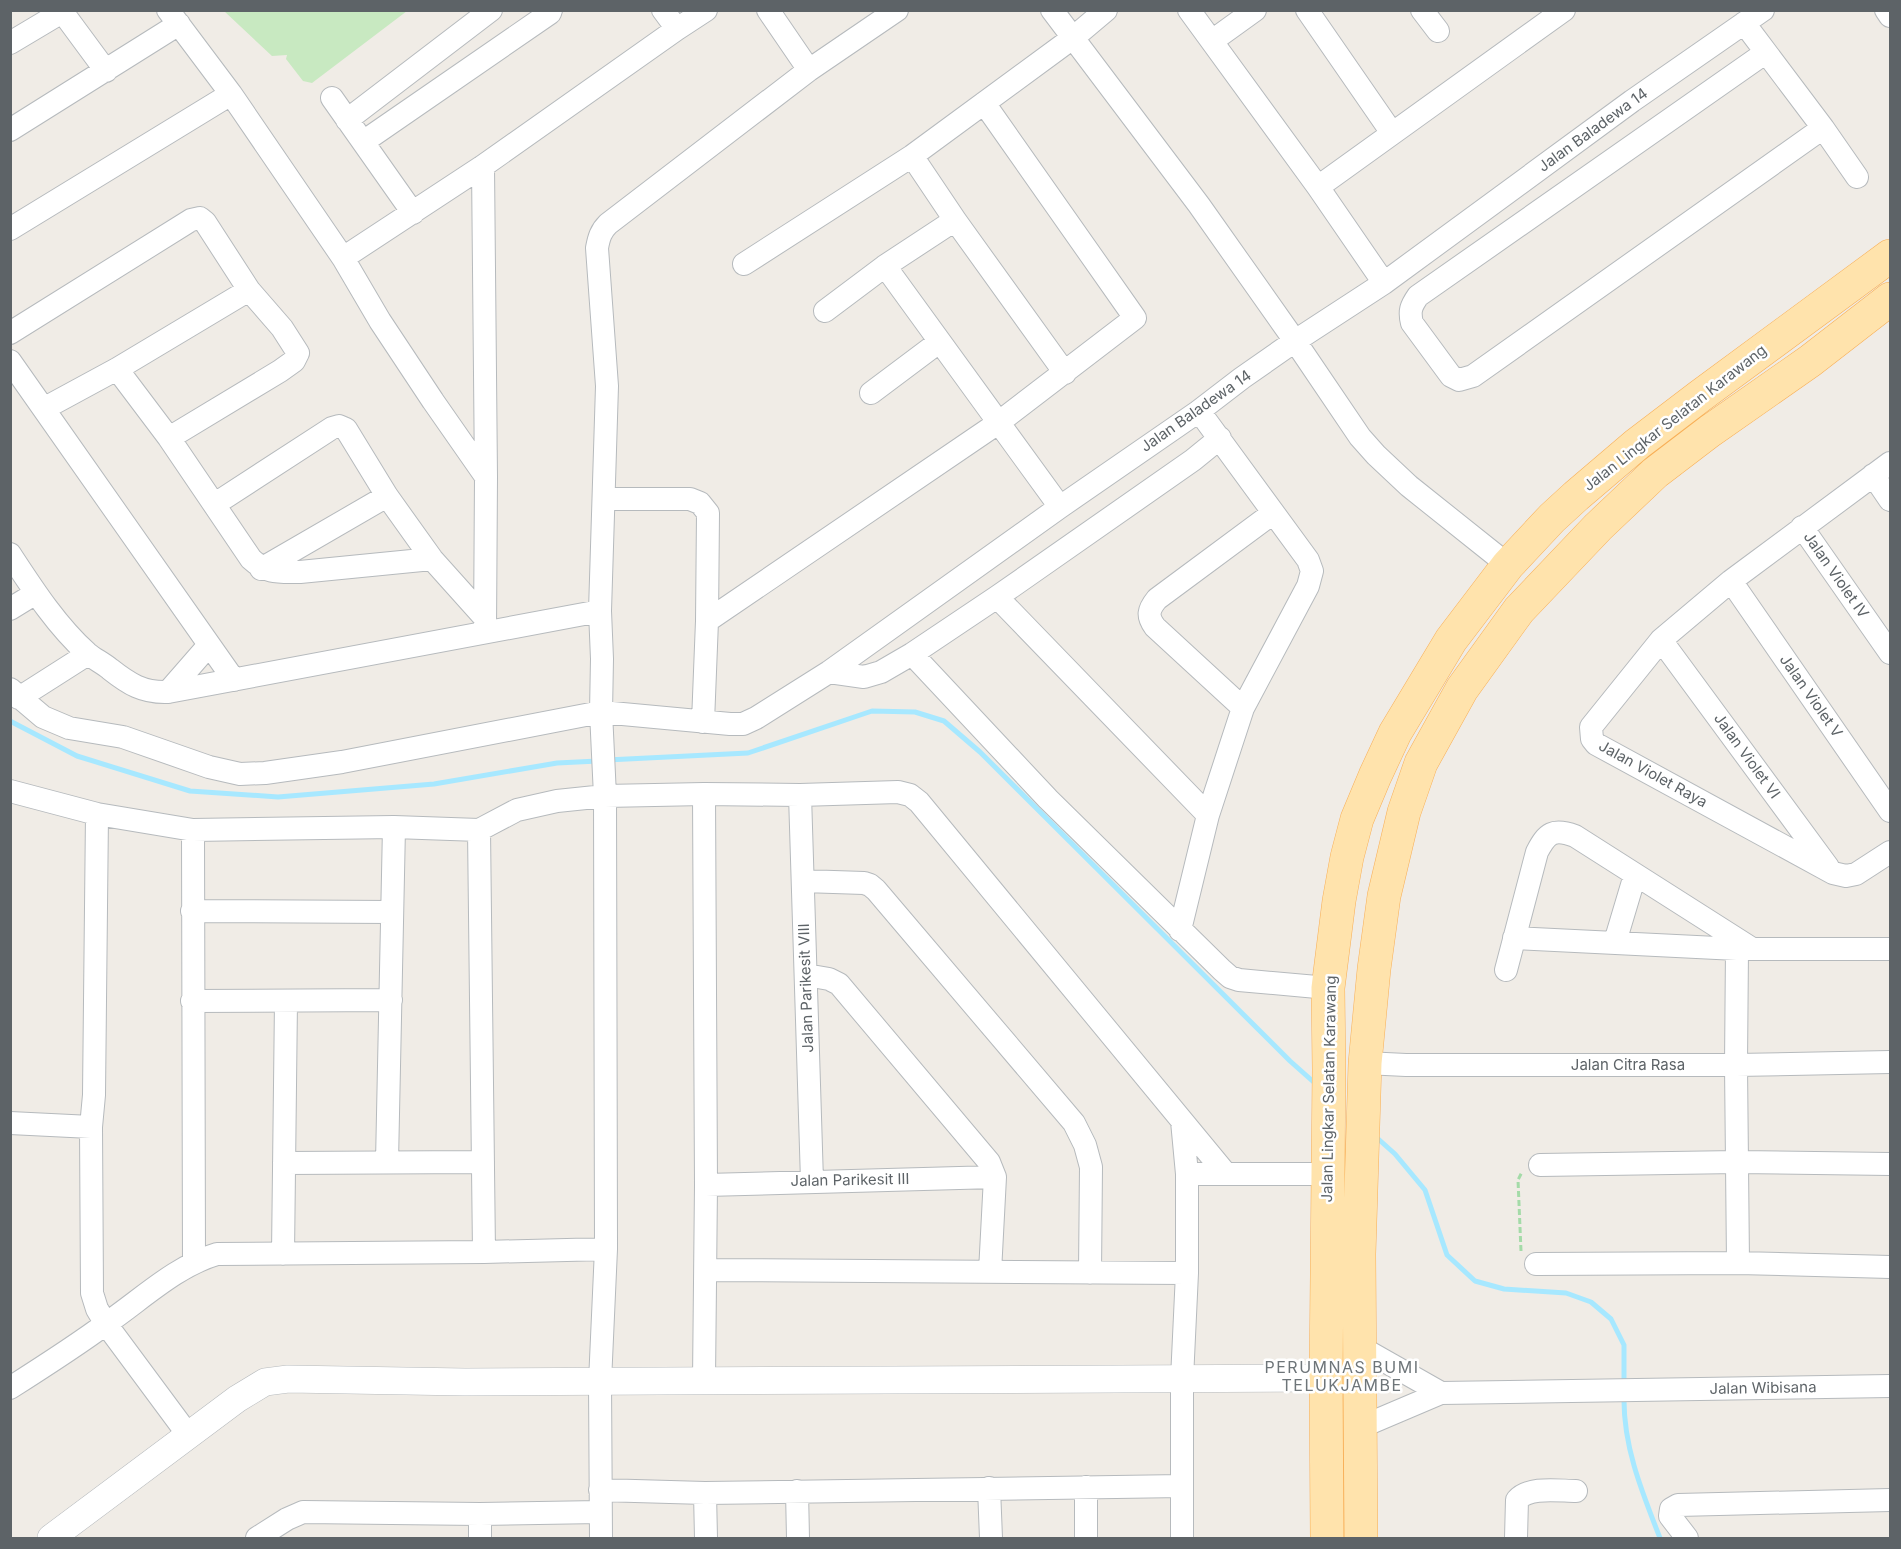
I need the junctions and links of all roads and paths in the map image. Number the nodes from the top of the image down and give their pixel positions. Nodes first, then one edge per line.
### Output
1 (491, 10) edge
2 (551, 10) edge
3 (663, 10) edge
4 (706, 10) edge
5 (768, 10) edge
6 (897, 10) edge
7 (1052, 10) edge
8 (1106, 10) edge
9 (1189, 10) edge
10 (1255, 10) edge
11 (1307, 10) edge
12 (1422, 10) edge
13 (1564, 10) edge
14 (1763, 10) edge
15 (1886, 10) edge
16 (62, 11) edge
17 (1890, 16) edge
18 (173, 17) edge
19 (1744, 23) junction
20 (677, 29) junction
21 (1438, 31) dead end
22 (1074, 37) junction
23 (1212, 41) junction
24 (10, 43) edge
25 (1765, 53) junction
26 (809, 70) junction
27 (106, 71) junction
28 (231, 94) junction
29 (332, 98) dead end
30 (984, 103) junction
31 (347, 120) junction
32 (1823, 128) junction
33 (10, 130) edge
34 (1392, 133) junction
35 (363, 142) junction
36 (912, 156) junction
37 (483, 166) junction
38 (1857, 177) dead end
39 (1318, 187) junction
40 (413, 213) junction
41 (955, 220) junction
42 (10, 229) edge
43 (1890, 256) edge
44 (343, 258) junction
45 (744, 264) dead end
46 (885, 266) junction
47 (1384, 283) junction
48 (249, 290) junction
49 (1890, 299) edge
50 (825, 311) dead end
51 (10, 333) edge
52 (1295, 341) junction
53 (939, 342) junction
54 (10, 361) edge
55 (117, 369) junction
56 (1065, 374) junction
57 (871, 393) dead end
58 (45, 408) junction
59 (1199, 411) junction
60 (998, 423) junction
61 (169, 438) junction
62 (1220, 438) junction
63 (1882, 469) edge
64 (486, 477) junction
65 (387, 496) junction
66 (604, 499) junction
67 (1890, 500) edge
68 (215, 504) junction
69 (1059, 507) junction
70 (1273, 513) junction
71 (1802, 527) junction
72 (10, 554) edge
73 (432, 559) junction
74 (1508, 565) junction
75 (261, 569) junction
76 (1731, 581) junction
77 (36, 593) junction
78 (997, 597) junction
79 (10, 609) edge
80 (600, 611) junction
81 (708, 621) junction
82 (485, 624) junction
83 (1660, 640) junction
84 (209, 645) junction
85 (1890, 653) edge
86 (88, 654) junction
87 (912, 654) junction
88 (829, 672) junction
89 (234, 680) junction
90 (168, 692) junction
91 (15, 694) edge
92 (1243, 708) junction
93 (601, 712) junction
94 (703, 722) junction
95 (10, 791) edge
96 (704, 794) junction
97 (800, 795) junction
98 (605, 796) junction
99 (1890, 811) edge
100 (97, 814) junction
101 (1208, 815) junction
102 (394, 827) junction
103 (193, 830) junction
104 (479, 830) junction
105 (1890, 852) edge
106 (1833, 873) junction
107 (1635, 875) junction
108 (803, 881) junction
109 (192, 910) junction
110 (392, 912) junction
111 (1180, 930) junction
112 (1514, 938) junction
113 (1615, 942) junction
114 (1744, 949) junction
115 (1890, 949) edge
116 (1506, 970) dead end
117 (806, 975) junction
118 (1328, 987) junction
119 (391, 1000) junction
120 (192, 1001) junction
121 (286, 1001) junction
122 (1890, 1062) edge
123 (1365, 1063) junction
124 (1736, 1065) junction
125 (1182, 1121) junction
126 (10, 1123) edge
127 (92, 1127) junction
128 (387, 1162) junction
129 (483, 1162) junction
130 (1737, 1162) junction
131 (284, 1163) junction
132 (1890, 1164) edge
133 (1540, 1165) joint
134 (1187, 1174) junction
135 (1226, 1174) junction
136 (1328, 1174) junction
137 (994, 1177) junction
138 (812, 1181) junction
139 (706, 1185) junction
140 (606, 1249) junction
141 (484, 1252) junction
142 (283, 1254) junction
143 (194, 1262) junction
144 (1738, 1263) junction
145 (1536, 1264) joint
146 (1890, 1267) edge
147 (706, 1270) junction
148 (990, 1272) junction
149 (1090, 1273) junction
150 (1187, 1273) junction
151 (106, 1324) junction
152 (1360, 1347) junction
153 (1326, 1378) junction
154 (1182, 1379) junction
155 (704, 1380) junction
156 (600, 1382) junction
157 (1890, 1386) edge
158 (10, 1388) edge
159 (1441, 1394) junction
160 (1360, 1426) junction
161 (189, 1436) junction
162 (1182, 1486) junction
163 (1086, 1487) junction
164 (989, 1488) junction
165 (797, 1491) junction
166 (1576, 1491) dead end
167 (705, 1493) junction
168 (1890, 1500) edge
169 (600, 1501) junction
170 (480, 1514) junction
171 (51, 1539) edge
172 (257, 1539) edge
173 (480, 1539) edge
174 (601, 1539) edge
175 (706, 1539) edge
176 (798, 1539) edge
177 (991, 1539) edge
178 (1086, 1539) edge
179 (1182, 1539) edge
180 (1327, 1539) edge
181 (1361, 1539) edge
182 (1516, 1539) edge
183 (1687, 1539) edge

1 - 31 street
2 - 35 street
3 - 20 street
4 - 20 street
5 - 26 street
6 - 26 street
7 - 22 street
8 - 22 street
9 - 23 street
10 - 23 street
11 - 34 street
12 - 21 street
13 - 34 street
14 - 19 street, Jalan Baladewa 14
15 - 17 street
16 - 24 street
16 - 27 street
18 - 27 street
18 - 28 street
19 - 25 street
19 - 47 street, Jalan Baladewa 14
20 - 37 street
22 - 30 street
22 - 52 street
23 - 39 street
25 - 32 street
25 - 32 street
26 - 66 street
27 - 33 street
28 - 42 street
28 - 44 street
29 - 31 street
30 - 36 street
30 - 56 street
31 - 35 street
32 - 38 street
34 - 39 street
35 - 40 street
36 - 41 street
36 - 45 street
37 - 40 street
37 - 64 street
39 - 47 street
40 - 44 street
41 - 46 street
41 - 56 street
43 - 74 main road, Jalan Lingkar Selatan Karawang
44 - 64 street
46 - 50 street
46 - 53 street
47 - 52 street, Jalan Baladewa 14
48 - 51 street
48 - 55 street
48 - 61 street
49 - 123 main road, Jalan Lingkar Selatan Karawang
52 - 59 street, Jalan Baladewa 14
52 - 74 street
53 - 57 street
53 - 60 street
54 - 58 street
55 - 58 street
55 - 61 street
56 - 60 street
58 - 84 street
59 - 62 street
59 - 69 street, Jalan Baladewa 14
60 - 69 street
60 - 81 street
61 - 68 street
62 - 70 street
62 - 78 street
63 - 67 street
63 - 71 street, Jalan Violet Raya
64 - 82 street
65 - 68 street
65 - 73 street
65 - 75 street
66 - 80 street
66 - 81 street
68 - 75 street
69 - 88 street, Jalan Baladewa 14
70 - 92 street
70 - 92 street
71 - 76 street, Jalan Violet Raya
71 - 85 street, Jalan Violet IV
72 - 77 street
73 - 75 street
73 - 82 street
74 - 118 main road, Jalan Lingkar Selatan Karawang
76 - 83 street, Jalan Violet Raya
76 - 99 street, Jalan Violet V
77 - 79 street
77 - 86 street
78 - 87 street
78 - 101 street
80 - 82 street
80 - 93 street
81 - 94 street
82 - 89 street
83 - 106 street, Jalan Violet VI
83 - 106 street, Jalan Violet Raya
84 - 89 street
84 - 90 street
86 - 90 street
86 - 91 street
87 - 88 street
87 - 111 street
88 - 94 street, Jalan Baladewa 14
89 - 90 street
91 - 93 street, Jalan Baladewa 14
92 - 101 street
93 - 94 street, Jalan Baladewa 14
93 - 98 street
95 - 100 street
96 - 97 street
96 - 98 street
96 - 139 street
97 - 108 street, Jalan Parikesit VIII
97 - 125 street
98 - 104 street
98 - 140 street
100 - 103 street
100 - 127 street
101 - 111 street
102 - 103 street
102 - 104 street
102 - 110 street
103 - 109 street
104 - 129 street
105 - 106 street
107 - 112 street
107 - 113 street
107 - 114 street
108 - 117 street, Jalan Parikesit VIII
108 - 149 street
109 - 110 street
109 - 120 street
110 - 119 street
111 - 118 street
112 - 113 street
112 - 116 street
113 - 114 street
114 - 115 street
114 - 124 street
117 - 137 street
117 - 138 street, Jalan Parikesit VIII
118 - 136 main road, Jalan Lingkar Selatan Karawang
119 - 121 street
119 - 128 street
120 - 121 street
120 - 143 street
121 - 131 street
122 - 124 street, Jalan Citra Rasa
123 - 124 street, Jalan Citra Rasa
123 - 152 main road, Jalan Lingkar Selatan Karawang
124 - 130 street
125 - 134 street
125 - 135 street
126 - 127 street
127 - 151 street
128 - 129 street
128 - 131 street
129 - 141 street
130 - 132 street
130 - 133 street
130 - 144 street
131 - 142 street
133 - 145 path
134 - 135 street
134 - 150 street
135 - 136 street
136 - 153 main road, Jalan Lingkar Selatan Karawang
137 - 138 street, Jalan Parikesit III
137 - 148 street
138 - 139 street, Jalan Parikesit III
139 - 147 street
140 - 141 street
140 - 156 street
141 - 142 street
142 - 143 street
143 - 151 street
144 - 145 street
144 - 146 street
147 - 148 street
147 - 155 street
148 - 149 street
149 - 150 street
150 - 154 street
151 - 158 street
151 - 161 street
152 - 159 street
152 - 160 main road, Jalan Lingkar Selatan Karawang
153 - 154 street
153 - 180 main road, Jalan Lingkar Selatan Karawang
154 - 155 street
154 - 162 street
155 - 156 street
156 - 161 street
156 - 169 street
157 - 159 street, Jalan Wibisana
159 - 160 street
160 - 181 main road, Jalan Lingkar Selatan Karawang
161 - 171 street
162 - 163 street
162 - 179 street
163 - 164 street
163 - 178 street
164 - 165 street
164 - 177 street
165 - 167 street
165 - 176 street
166 - 182 street
167 - 169 street
167 - 175 street
168 - 183 street
169 - 170 street
169 - 174 street
170 - 172 street
170 - 173 street

